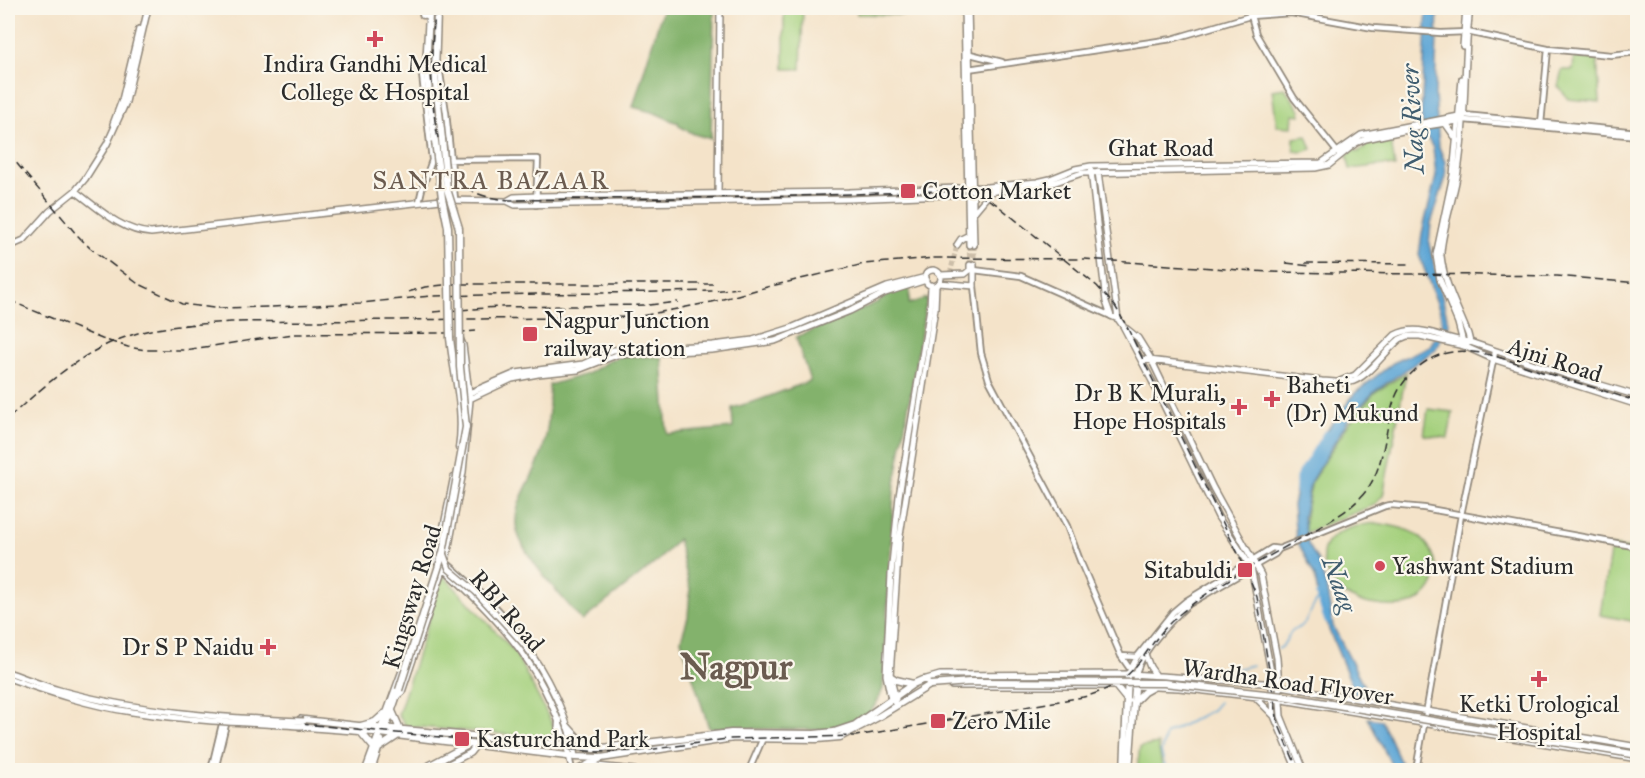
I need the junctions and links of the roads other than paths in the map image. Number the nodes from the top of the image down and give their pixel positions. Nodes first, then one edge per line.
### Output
1 (146, 8) edge
2 (720, 8) edge
3 (966, 8) edge
4 (1249, 8) edge
5 (1468, 8) edge
6 (430, 11) edge
7 (1250, 16) junction
8 (1465, 32) junction
9 (1548, 49) junction
10 (1638, 52) edge
11 (970, 54) junction
12 (1005, 63) junction
13 (967, 69) junction
14 (427, 70) junction
15 (435, 71) junction
16 (1462, 118) junction
17 (1443, 121) junction
18 (1541, 124) junction
19 (1638, 132) edge
20 (1638, 136) edge
21 (438, 140) junction
22 (1458, 141) junction
23 (1339, 153) junction
24 (432, 160) junction
25 (452, 160) junction
26 (1097, 170) junction
27 (1082, 173) junction
28 (1095, 181) junction
29 (75, 191) junction
30 (970, 191) junction
31 (771, 192) junction
32 (991, 192) junction
33 (718, 193) junction
34 (894, 193) junction
35 (537, 196) junction
36 (455, 199) junction
37 (771, 200) junction
38 (507, 201) junction
39 (419, 202) junction
40 (718, 202) junction
41 (536, 205) junction
42 (974, 212) junction
43 (969, 235) junction
44 (957, 245) tunnel mouth
45 (8, 247) edge
46 (972, 268) junction
47 (950, 274) junction
48 (941, 275) junction
49 (930, 282) junction
50 (949, 285) junction
51 (974, 286) junction
52 (1106, 302) junction
53 (1094, 309) junction
54 (1111, 316) junction
55 (1118, 319) junction
56 (1123, 326) junction
57 (459, 336) junction
58 (1470, 342) junction
59 (1458, 343) junction
60 (1496, 352) junction
61 (1141, 359) junction
62 (1151, 359) junction
63 (1493, 359) junction
64 (472, 396) junction
65 (1638, 396) edge
66 (460, 397) junction
67 (1638, 405) edge
68 (1461, 515) junction
69 (1638, 547) edge
70 (440, 558) junction
71 (446, 562) junction
72 (1252, 563) junction
73 (443, 568) junction
74 (527, 648) junction
75 (890, 648) junction
76 (1145, 654) junction
77 (1121, 656) junction
78 (1137, 657) junction
79 (8, 671) edge
80 (1131, 673) junction
81 (1155, 675) junction
82 (1271, 675) junction
83 (890, 676) junction
84 (1279, 677) junction
85 (8, 678) edge
86 (922, 680) junction
87 (931, 682) junction
88 (913, 684) junction
89 (1263, 684) junction
90 (1115, 686) junction
91 (1132, 686) junction
92 (1271, 686) junction
93 (1153, 687) junction
94 (1280, 688) junction
95 (923, 689) junction
96 (1288, 689) junction
97 (398, 693) junction
98 (1254, 696) junction
99 (1272, 698) junction
100 (894, 699) junction
101 (1281, 699) junction
102 (1131, 702) junction
103 (1428, 710) junction
104 (389, 712) junction
105 (226, 714) junction
106 (1274, 716) junction
107 (559, 720) junction
108 (224, 723) junction
109 (303, 723) junction
110 (1426, 723) junction
111 (568, 727) junction
112 (361, 729) junction
113 (382, 731) junction
114 (399, 733) junction
115 (476, 736) junction
116 (763, 738) junction
117 (552, 744) junction
118 (477, 745) junction
119 (570, 746) junction
120 (1638, 747) edge
121 (376, 748) junction
122 (594, 749) junction
123 (460, 752) junction
124 (572, 756) junction
125 (1638, 756) edge
126 (601, 758) junction
127 (588, 765) junction
128 (623, 770) edge
129 (1416, 770) edge
130 (213, 771) edge
131 (366, 771) edge
132 (371, 771) edge
133 (421, 771) edge
134 (427, 771) edge
135 (437, 771) edge
136 (572, 771) edge
137 (578, 771) edge
138 (634, 771) edge
139 (749, 771) edge
140 (1124, 771) edge
141 (1129, 771) edge
142 (1297, 771) edge
143 (1303, 771) edge

1 - 29 main road
2 - 33 main road
3 - 11 main road
3 - 13 main road
4 - 7 street
5 - 8 main road
6 - 14 highway
6 - 15 highway
7 - 8 street
7 - 12 street
7 - 23 street
8 - 9 street
8 - 16 main road
9 - 10 street
9 - 18 street
11 - 12 street
11 - 13 main road
12 - 13 street
13 - 30 main road
14 - 21 highway
14 - 24 street
15 - 21 highway
15 - 25 street
16 - 17 main road, Ghat Road
16 - 18 street
16 - 22 main road
16 - 58 main road
17 - 22 main road
17 - 23 main road, Ghat Road
18 - 19 street
18 - 20 street
21 - 57 highway, bridge
21 - 66 highway, bridge
22 - 59 main road
23 - 26 main road, Ghat Road
24 - 25 street
24 - 39 street
25 - 35 street
25 - 36 street
26 - 27 main road, Ghat Road
26 - 28 main road
26 - 28 main road
26 - 30 main road, Ghat Road
27 - 28 main road
27 - 32 main road, Ghat Road
28 - 52 main road
28 - 55 main road
29 - 39 main road
29 - 45 main road
30 - 32 main road, Ghat Road
30 - 34 main road, Ghat Road
30 - 42 main road
30 - 43 main road
31 - 33 main road, Ghat Road
31 - 34 main road, Ghat Road
31 - 37 main road
32 - 42 main road
33 - 35 main road, Ghat Road
33 - 40 main road
34 - 37 main road, Ghat Road
35 - 38 main road, Ghat Road
35 - 41 street
36 - 38 main road
36 - 39 main road
37 - 40 main road, Ghat Road
38 - 41 main road, Ghat Road
40 - 41 main road, Ghat Road
42 - 43 main road
43 - 44 main road
46 - 47 main road
46 - 51 main road
46 - 53 street
47 - 48 main road
47 - 50 main road
48 - 49 main road
48 - 49 main road
49 - 50 main road
49 - 64 main road
49 - 64 main road
49 - 75 main road
50 - 51 main road
51 - 77 street
52 - 53 street
52 - 54 main road
53 - 54 street
54 - 55 main road
55 - 56 main road
56 - 61 main road
56 - 62 main road
57 - 64 main road, Kingsway Road, bridge
57 - 70 highway, bridge
58 - 59 main road
58 - 60 main road
59 - 62 main road, Ajni Road
59 - 63 main road, Ajni Road
60 - 63 street
60 - 65 main road
61 - 62 main road
61 - 72 main road
62 - 72 main road
63 - 67 main road, Ajni Road
63 - 68 street
64 - 66 main road
64 - 71 main road, Kingsway Road
66 - 70 highway
68 - 69 street
68 - 72 street
68 - 103 street
70 - 71 street
70 - 73 main road, RBI Road
70 - 74 main road, bridge
70 - 97 highway, bridge
70 - 104 highway
71 - 73 main road, Kingsway Road
71 - 74 street
72 - 76 street
72 - 78 street
72 - 82 main road
72 - 84 main road
73 - 97 main road, Kingsway Road
73 - 107 main road, RBI Road
74 - 111 main road
75 - 83 main road
75 - 100 main road
76 - 80 street
76 - 81 main road
77 - 78 street
77 - 80 street
78 - 80 street
79 - 105 main road
79 - 109 main road, bridge
80 - 81 main road
80 - 86 main road
80 - 91 highway
81 - 89 main road
82 - 89 main road
82 - 92 main road
83 - 88 highway
83 - 100 main road
84 - 94 main road
84 - 96 main road
85 - 108 main road
85 - 109 main road, bridge
86 - 87 highway, Wardha Road Flyover
86 - 88 highway
87 - 95 highway
87 - 125 highway, Wardha Road Flyover, bridge
88 - 100 highway
89 - 92 main road
90 - 91 main road, bridge
90 - 95 main road, bridge
90 - 102 highway
91 - 93 main road
91 - 102 highway
92 - 94 main road
92 - 99 main road
93 - 98 main road
93 - 102 highway
94 - 96 main road
94 - 101 main road
95 - 100 highway
96 - 103 main road
97 - 104 highway, Kingsway Road
98 - 99 main road
98 - 106 main road
99 - 101 main road
99 - 106 main road
100 - 116 highway
100 - 122 highway
101 - 110 main road
101 - 143 main road
102 - 140 highway
102 - 141 highway
103 - 110 street
103 - 120 main road
104 - 112 highway
104 - 113 highway, Kingsway Road
104 - 114 highway
105 - 108 street
105 - 109 main road
106 - 142 main road
107 - 117 highway
107 - 119 main road, RBI Road
108 - 109 main road
108 - 130 street
109 - 112 main road
110 - 125 main road
110 - 129 street
111 - 119 main road
111 - 122 highway
112 - 113 main road
112 - 121 highway
113 - 114 highway
113 - 121 highway, Kingsway Road
114 - 115 highway
114 - 118 highway
114 - 121 highway
115 - 117 highway
115 - 118 highway
116 - 126 highway
116 - 139 street
117 - 119 highway
118 - 123 highway
118 - 124 highway
118 - 135 main road
119 - 122 highway
119 - 124 main road
121 - 131 highway
121 - 132 highway
123 - 133 highway
123 - 134 highway
124 - 126 highway
124 - 136 street
124 - 137 street
126 - 127 highway
127 - 128 main road
127 - 137 highway
128 - 138 main road

